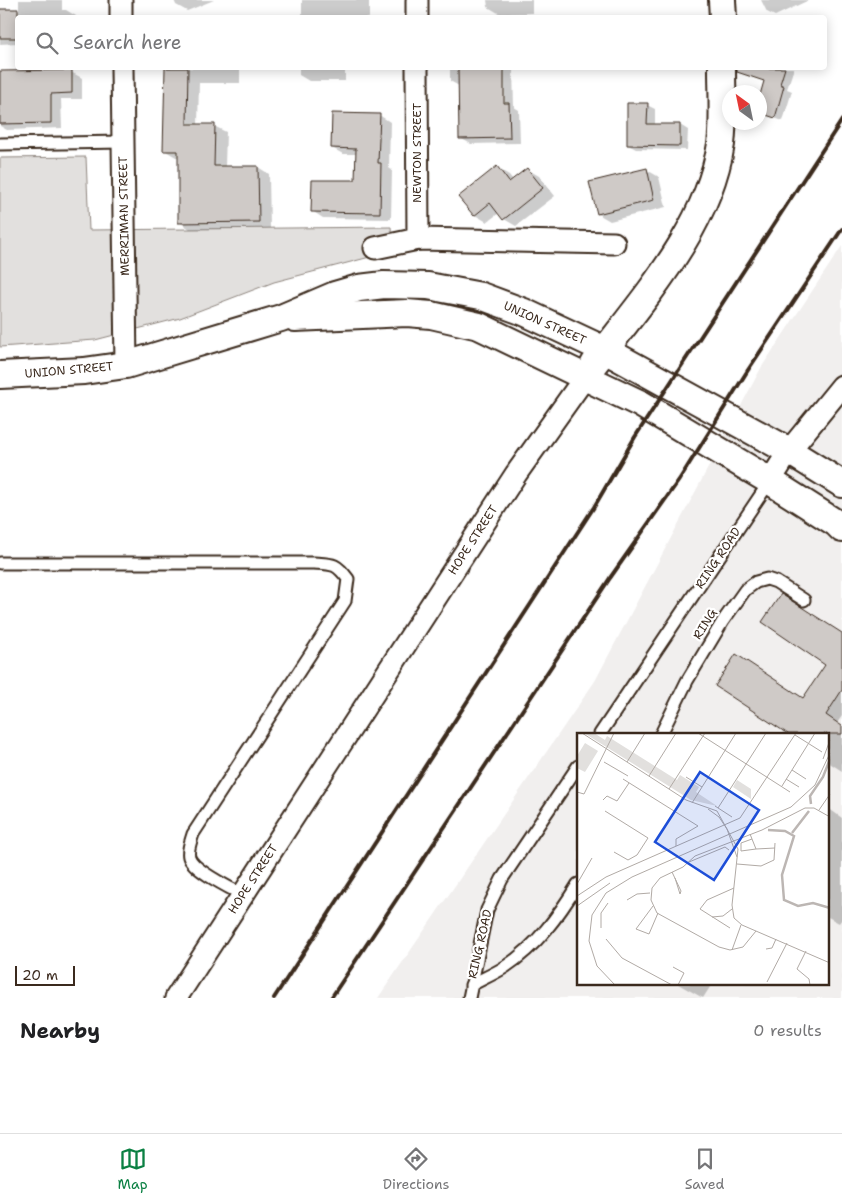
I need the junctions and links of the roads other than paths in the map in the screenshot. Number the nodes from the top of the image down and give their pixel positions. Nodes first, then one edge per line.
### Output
1 (121, 0) edge
2 (417, 0) edge
3 (722, 0) edge
4 (122, 15) edge
5 (417, 15) edge
6 (723, 15) edge
7 (122, 70) edge
8 (417, 70) edge
9 (722, 70) edge
10 (123, 142) junction
11 (0, 144) edge
12 (418, 239) junction
13 (614, 243) dead end
14 (375, 248) dead end
15 (281, 318) junction
16 (605, 350) junction
17 (126, 365) junction
18 (0, 375) edge
19 (585, 377) junction
20 (842, 386) edge
21 (789, 452) junction
22 (770, 481) junction
23 (842, 484) edge
24 (842, 529) edge
25 (0, 563) edge
26 (804, 600) dead end
27 (601, 733) edge
28 (661, 733) edge
29 (577, 767) edge
30 (577, 886) edge
31 (243, 895) junction
32 (471, 985) junction
33 (176, 998) edge
34 (469, 998) edge

1 - 4 street
2 - 5 street
3 - 6 street
7 - 10 street, MERRIMAN STREET
8 - 12 street, NEWTON STREET
9 - 16 street, HOPE STREET
10 - 11 lane
10 - 17 street, MERRIMAN STREET
12 - 13 street
12 - 14 street
15 - 16 street, UNION STREET
15 - 17 street, UNION STREET
15 - 19 street, UNION STREET
16 - 19 street, HOPE STREET
16 - 21 street, UNION STREET
17 - 18 street, UNION STREET
19 - 22 street, UNION STREET
19 - 31 street, HOPE STREET
20 - 21 street, RING ROAD
21 - 22 street, RING ROAD
21 - 23 street, UNION STREET
22 - 24 street, UNION STREET
22 - 27 lane, RING ROAD
25 - 31 lane
26 - 28 lane, RING
29 - 32 lane, RING ROAD
30 - 32 lane
31 - 33 street, HOPE STREET
32 - 34 lane, RING ROAD

